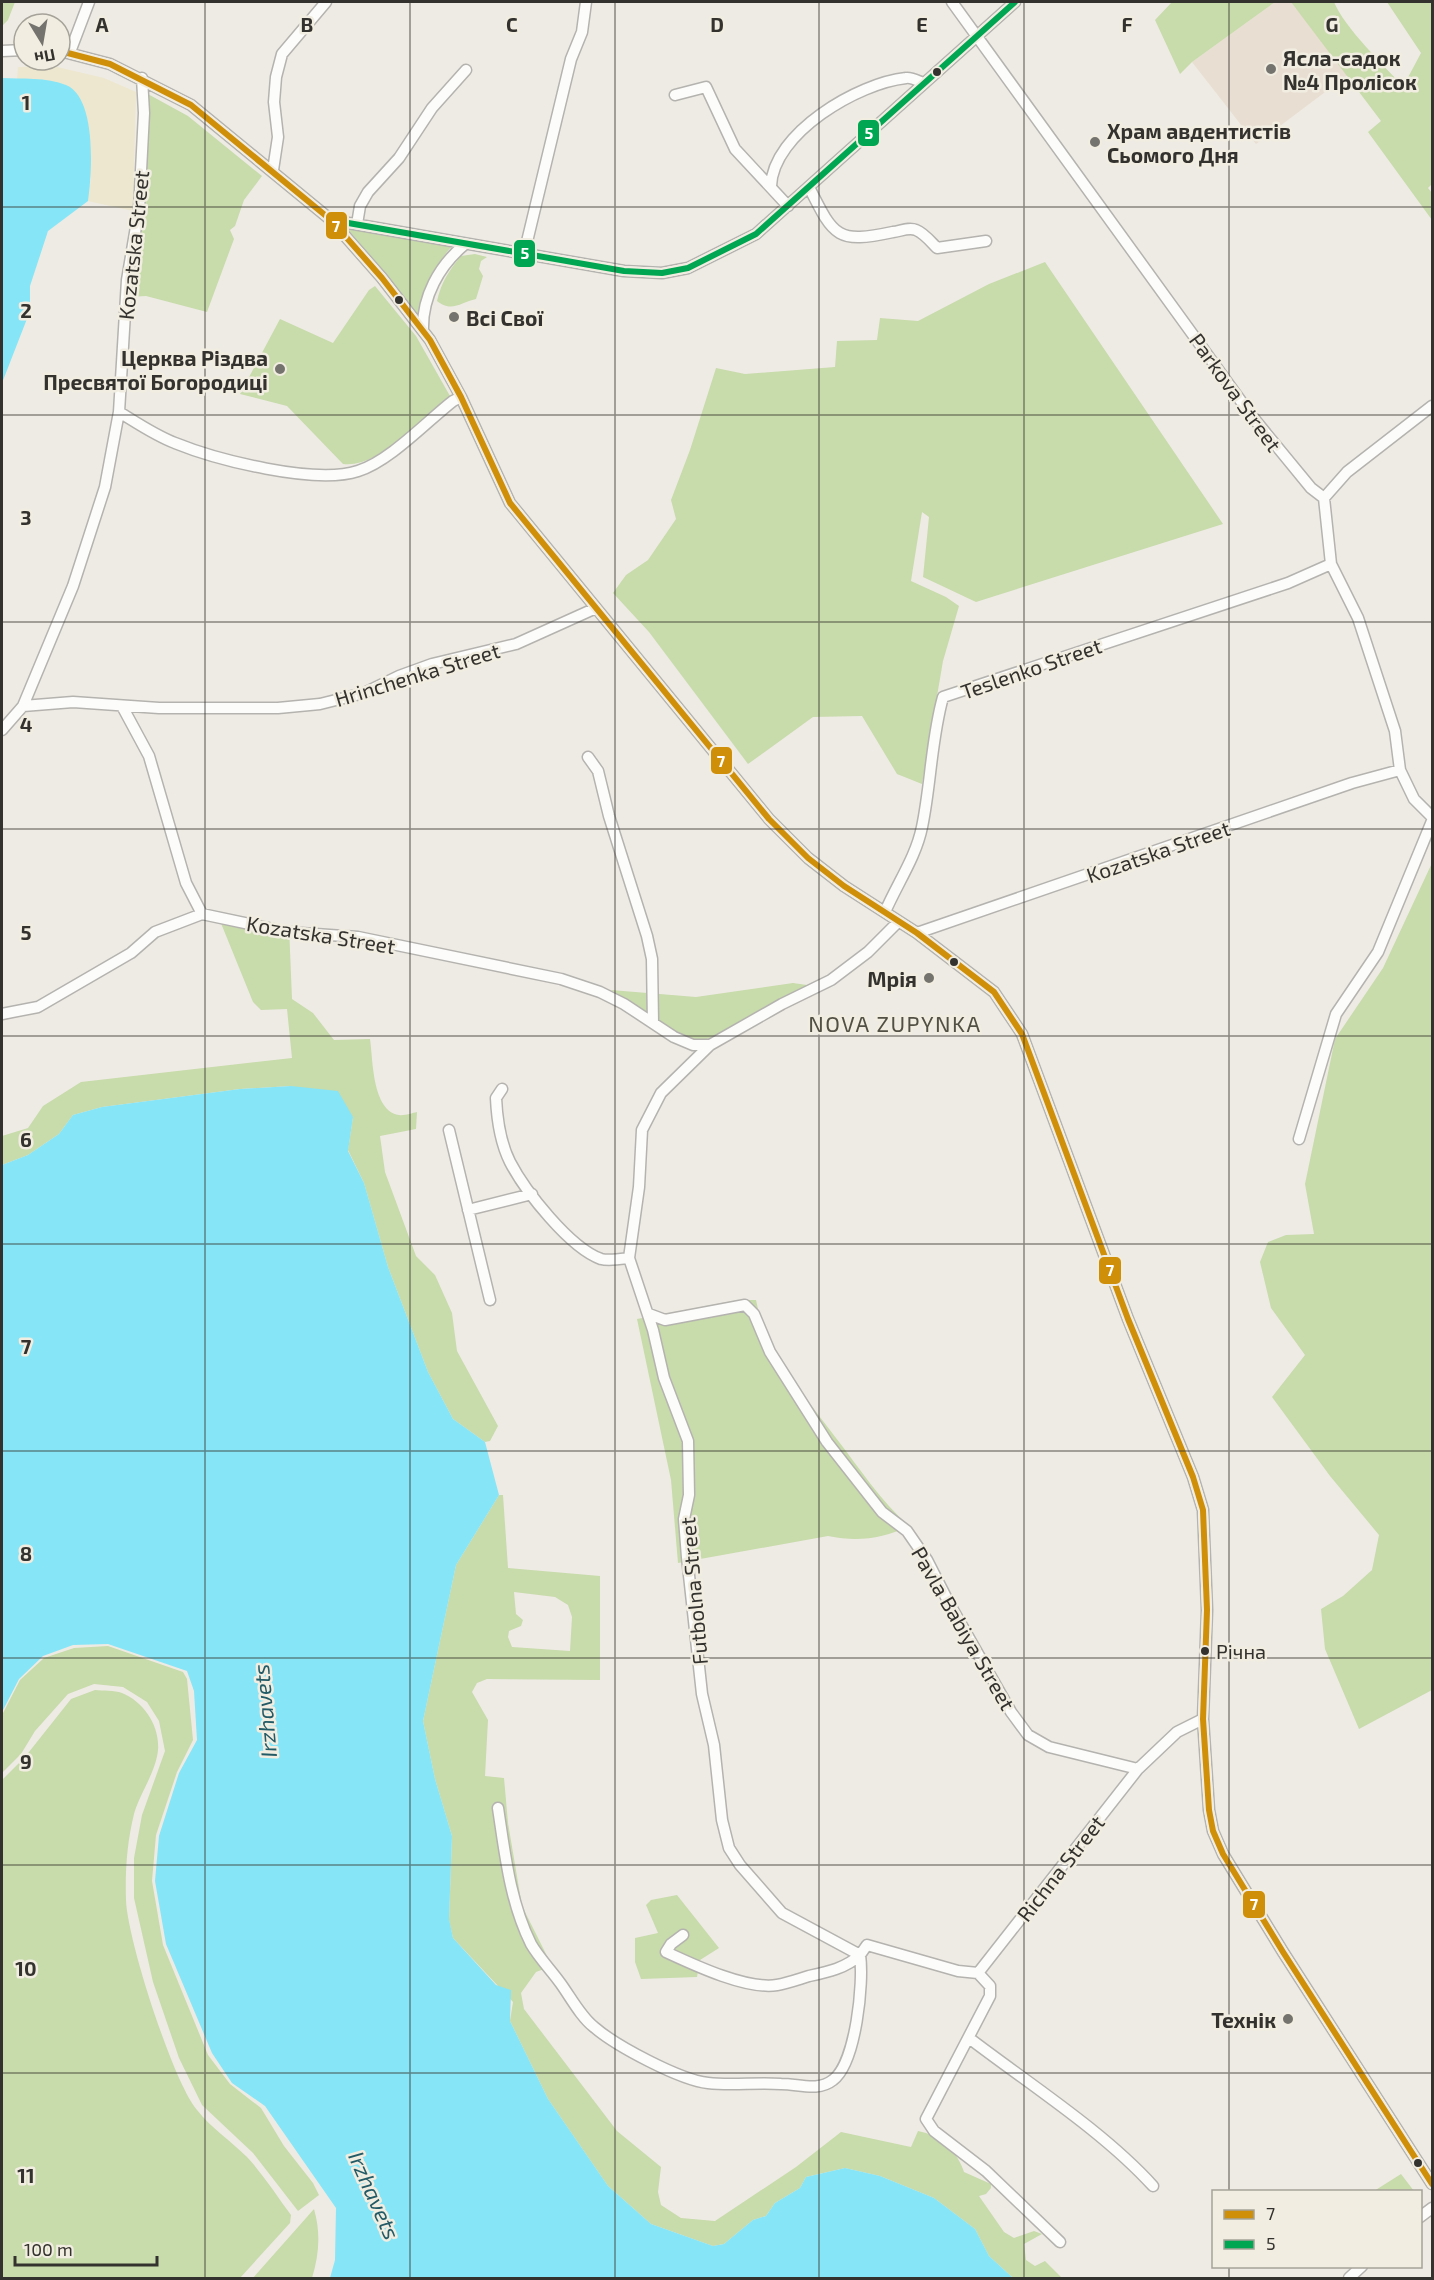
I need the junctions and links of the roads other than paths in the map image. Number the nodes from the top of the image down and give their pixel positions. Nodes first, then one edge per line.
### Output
1 (89, 2) edge
2 (326, 2) edge
3 (586, 2) edge
4 (952, 2) edge
5 (1015, 2) edge
6 (976, 36) junction
7 (72, 37) edge
8 (72, 54) edge
9 (466, 70) dead end
10 (142, 78) junction
11 (923, 83) junction
12 (675, 95) dead end
13 (273, 170) junction
14 (771, 186) junction
15 (809, 187) junction
16 (788, 206) junction
17 (331, 220) junction
18 (357, 224) junction
19 (986, 241) dead end
20 (464, 245) junction
21 (524, 254) junction
22 (423, 331) junction
23 (461, 397) junction
24 (1432, 406) edge
25 (119, 412) junction
26 (1324, 498) junction
27 (1331, 564) junction
28 (596, 608) junction
29 (23, 706) junction
30 (122, 706) junction
31 (2, 730) edge
32 (588, 757) dead end
33 (1400, 770) junction
34 (1432, 819) edge
35 (885, 912) junction
36 (202, 914) junction
37 (898, 922) junction
38 (917, 933) junction
39 (2, 1014) edge
40 (653, 1023) junction
41 (710, 1045) junction
42 (502, 1089) dead end
43 (449, 1130) dead end
44 (1299, 1139) dead end
45 (532, 1194) junction
46 (468, 1210) junction
47 (629, 1258) junction
48 (490, 1300) dead end
49 (649, 1314) junction
50 (1203, 1719) junction
51 (1138, 1769) junction
52 (498, 1808) dead end
53 (684, 1935) dead end
54 (860, 1955) junction
55 (978, 1973) junction
56 (969, 2038) junction
57 (1432, 2184) edge
58 (1153, 2187) dead end
59 (1060, 2242) dead end

1 - 7 street
2 - 13 street
3 - 21 street
4 - 6 street, Parkova Street
5 - 6 street
6 - 11 street
6 - 26 street, Parkova Street
8 - 10 street
9 - 18 street
10 - 13 street
10 - 25 street, Kozatska Street
11 - 14 street
11 - 15 street
12 - 14 street
13 - 17 street
14 - 16 street
15 - 16 street
15 - 19 street
16 - 21 street
17 - 18 street
17 - 22 street
18 - 20 street
20 - 21 street
20 - 22 street
22 - 23 street
23 - 25 street
23 - 28 street
24 - 26 street
25 - 29 street, Kozatska Street
26 - 27 street
27 - 33 street
27 - 35 street, Teslenko Street
28 - 30 street, Hrinchenka Street
28 - 35 street
29 - 30 street, Hrinchenka Street
29 - 31 street, Kozatska Street
30 - 36 street
32 - 40 street
33 - 34 street
33 - 38 street, Kozatska Street
34 - 44 street
35 - 37 street
36 - 39 street
36 - 40 street, Kozatska Street
37 - 38 street
37 - 41 street
38 - 50 street
40 - 41 street, Kozatska Street
41 - 47 street
42 - 45 street
43 - 46 street
45 - 46 street
45 - 47 street
46 - 48 street
47 - 49 street, Futbolna Street
49 - 51 street, Pavla Babiya Street
49 - 54 street, Futbolna Street
50 - 51 street, Richna Street
50 - 57 street
51 - 55 street, Richna Street
52 - 54 street
53 - 54 street
54 - 55 street
55 - 56 street
56 - 58 street
56 - 59 street

